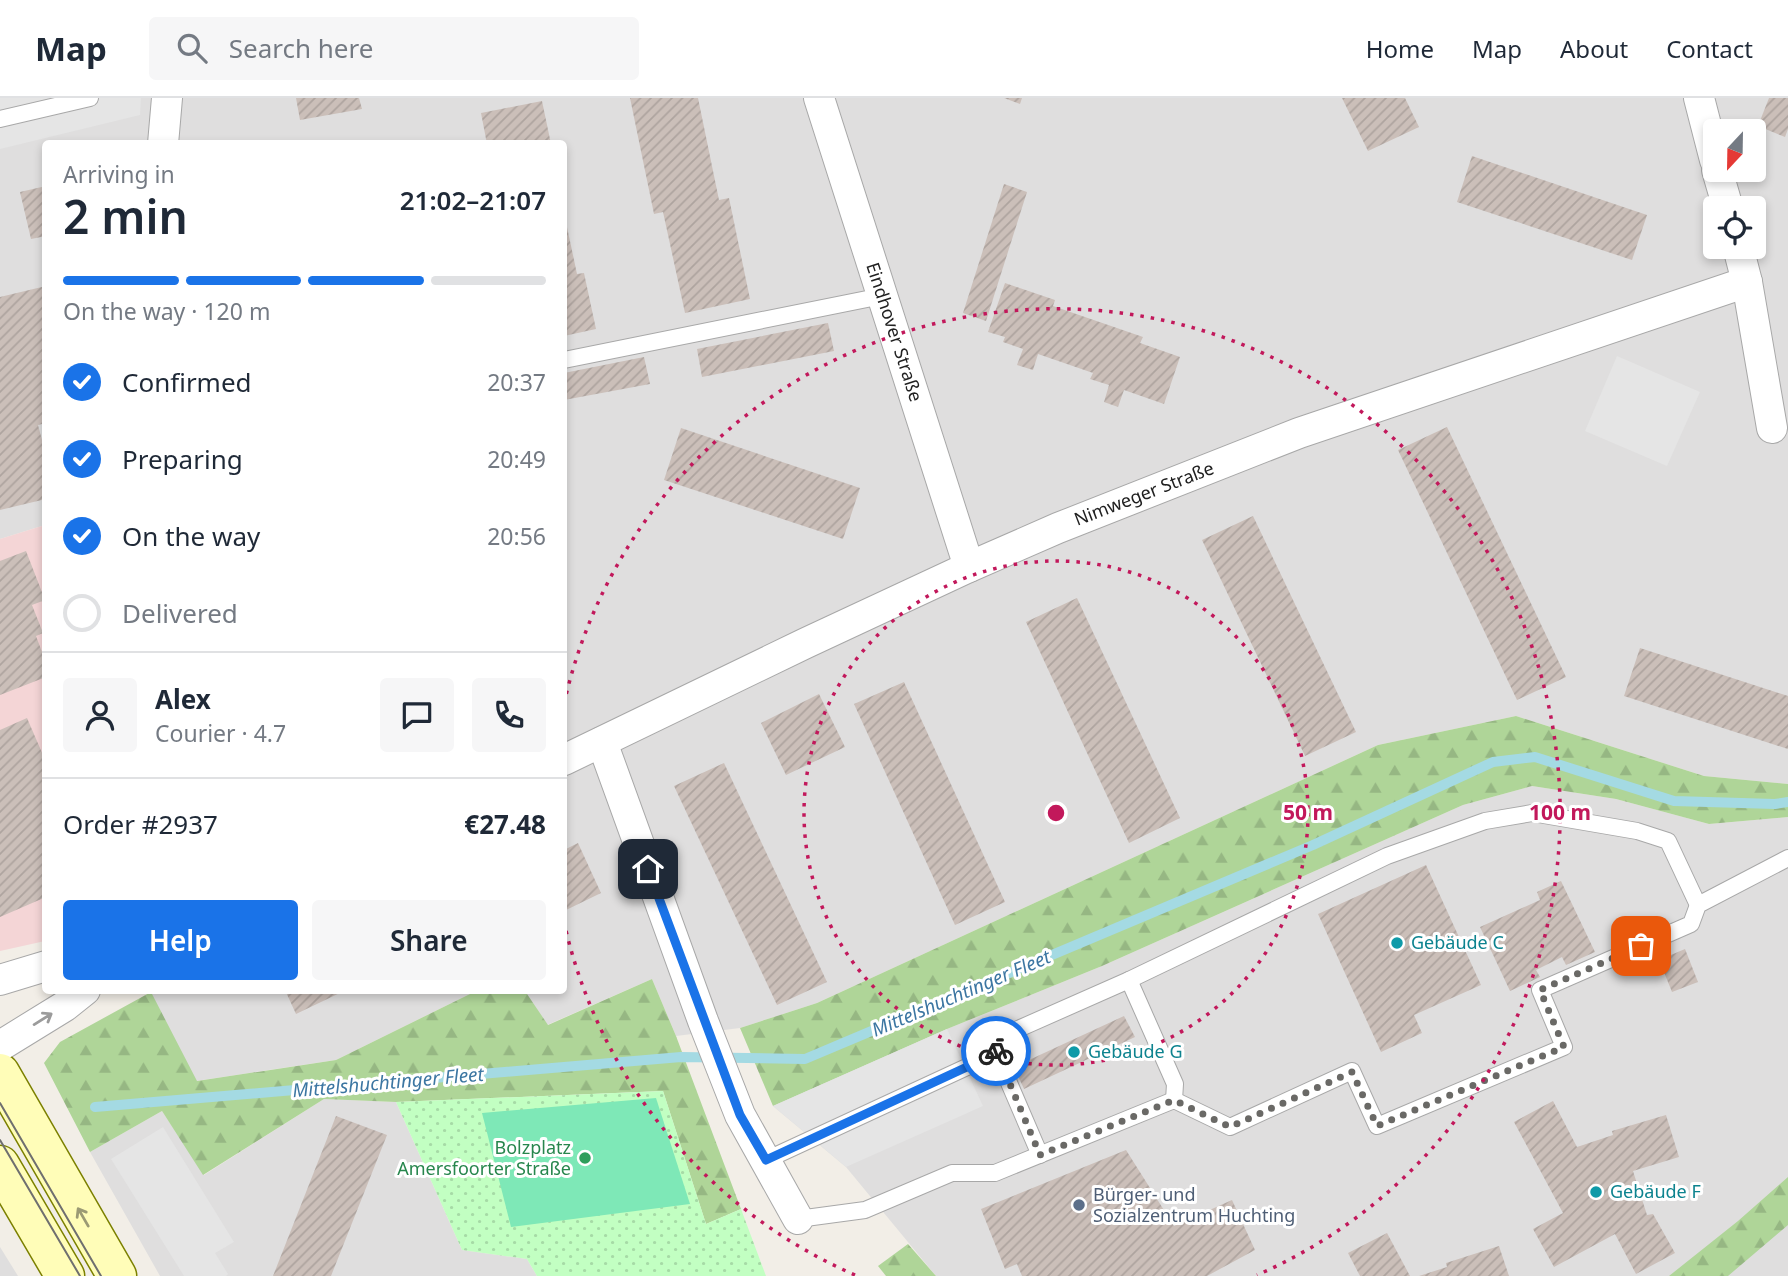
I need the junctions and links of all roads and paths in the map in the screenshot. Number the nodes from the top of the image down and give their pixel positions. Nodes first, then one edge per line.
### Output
1 (90, 98) edge
2 (167, 98) edge
3 (819, 98) edge
4 (1699, 98) edge
5 (0, 119) edge
6 (1704, 119) edge
7 (163, 140) edge
8 (1741, 259) edge
9 (1747, 282) junction
10 (882, 296) junction
11 (567, 359) edge
12 (1772, 428) dead end
13 (969, 567) junction
14 (602, 743) junction
15 (567, 759) edge
16 (1788, 858) edge
17 (1698, 905) junction
18 (42, 967) edge
19 (1129, 979) junction
20 (0, 980) edge
21 (80, 994) edge
22 (991, 1041) junction
23 (0, 1045) edge
24 (0, 1073) edge
25 (1174, 1100) junction
26 (1040, 1155) junction
27 (766, 1160) junction
28 (0, 1165) edge
29 (798, 1219) joint
30 (65, 1276) edge
31 (117, 1276) edge

1 - 5 lane
2 - 7 street
3 - 10 street, Eindhover Straße
4 - 6 street
8 - 9 street
9 - 12 street
9 - 13 street, Nimweger Straße
10 - 11 lane
10 - 13 street, Eindhover Straße
13 - 14 street, Nimweger Straße
14 - 15 street, Nimweger Straße
14 - 27 street
16 - 17 lane
17 - 19 lane
17 - 25 lane
18 - 20 street
19 - 22 lane
19 - 25 lane
23 -> 21 street
22 - 26 lane
22 - 27 lane
31 -> 24 main road
25 - 26 lane
26 - 29 lane
27 - 29 street
28 - 30 main road

